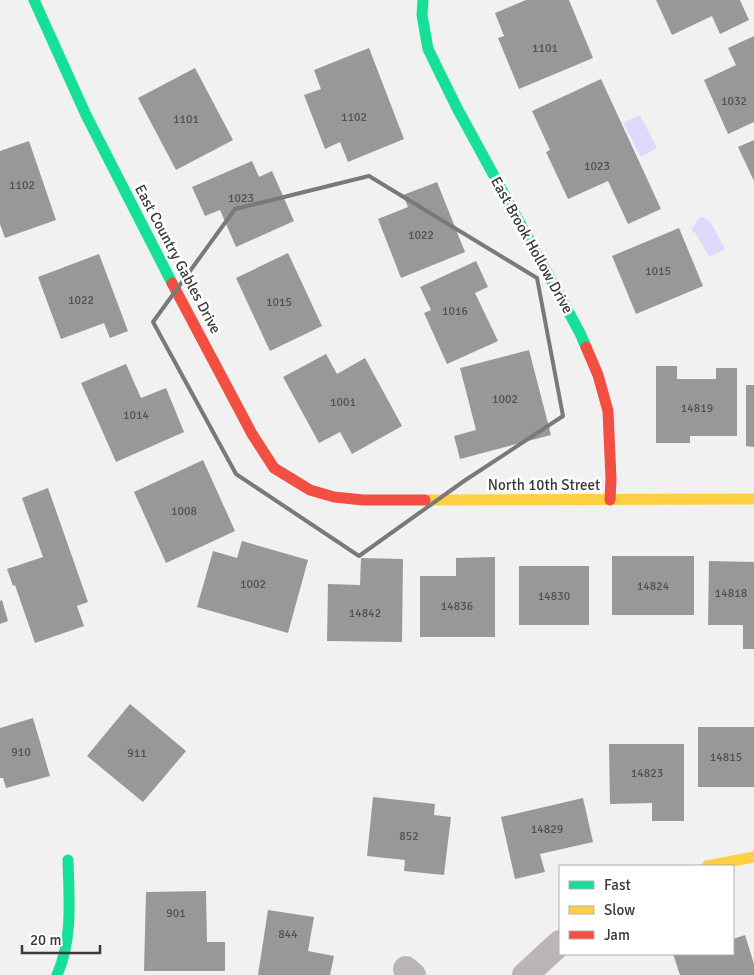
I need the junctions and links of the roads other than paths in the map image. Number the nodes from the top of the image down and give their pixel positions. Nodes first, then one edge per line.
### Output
1 (34, 0) edge
2 (423, 0) edge
3 (334, 497) joint
4 (610, 500) junction
5 (754, 500) edge
6 (754, 857) edge
7 (68, 860) dead end
8 (712, 865) edge
9 (559, 943) edge
10 (57, 975) edge
11 (525, 975) edge

1 - 3 street, East Country Gables Drive
2 - 4 street, East Brook Hollow Drive
3 - 4 street, North 10th Street
4 - 5 street, North 10th Street
6 - 8 street
7 - 10 street
9 - 11 street

